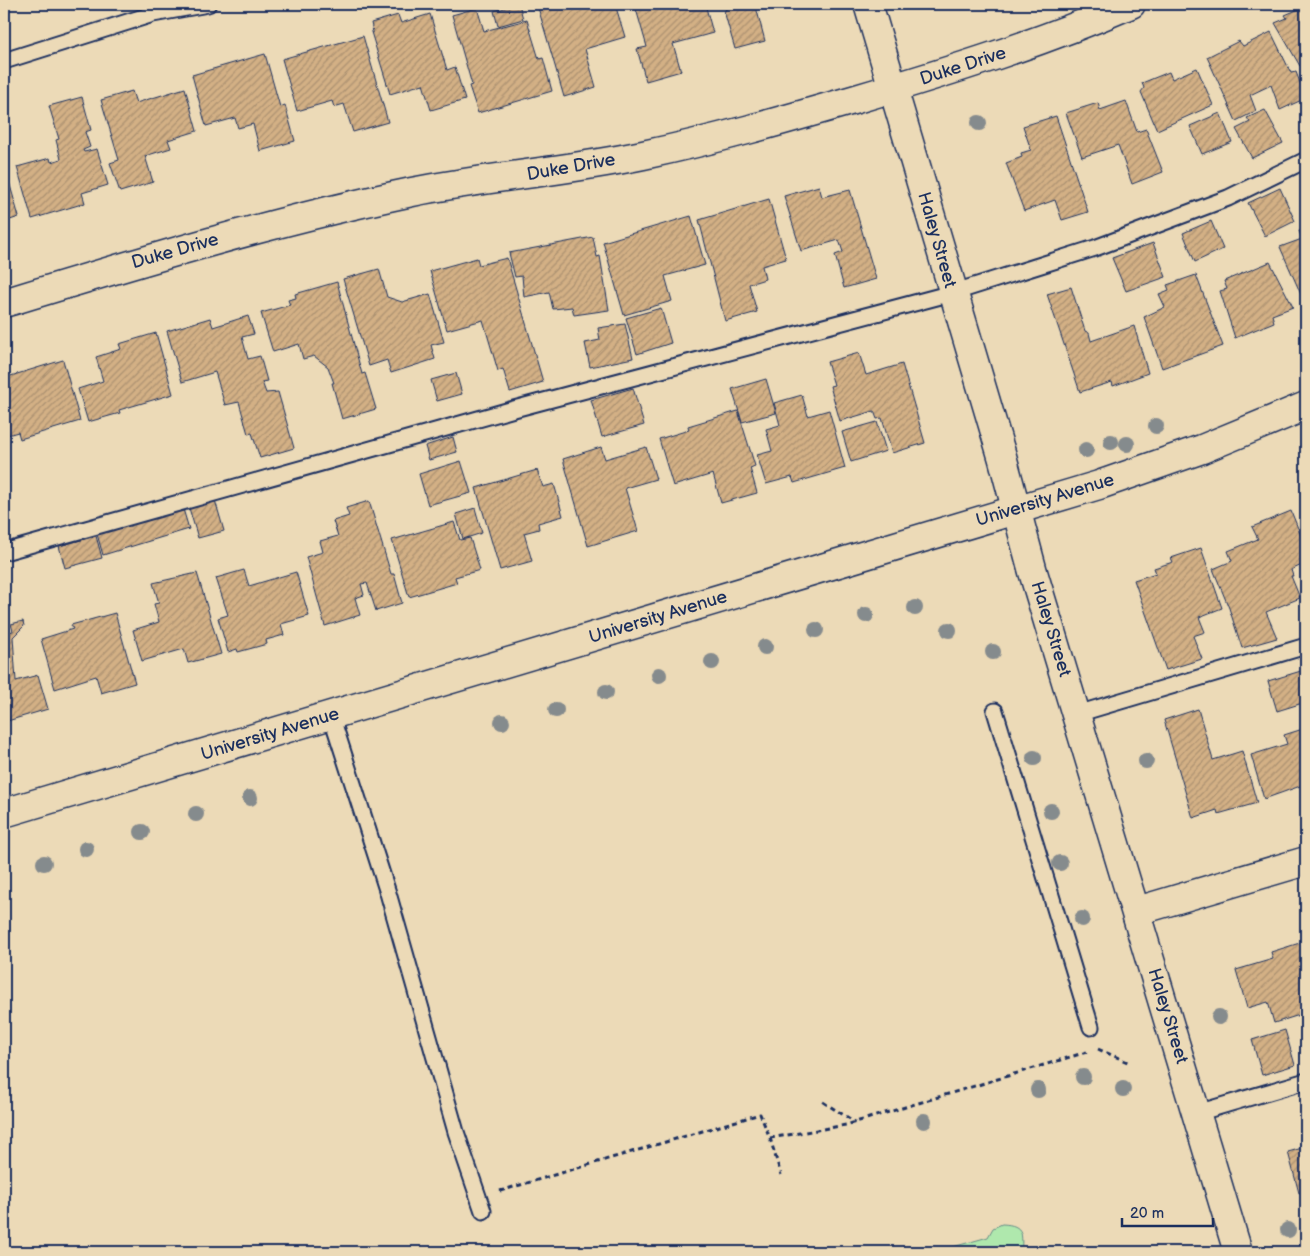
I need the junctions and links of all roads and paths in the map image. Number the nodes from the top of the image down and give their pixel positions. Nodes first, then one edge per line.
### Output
1 (208, 4) edge
2 (868, 4) edge
3 (1131, 4) edge
4 (4, 61) edge
5 (893, 88) junction
6 (1306, 160) edge
7 (952, 293) junction
8 (4, 303) edge
9 (1306, 406) edge
10 (1015, 510) junction
11 (4, 552) edge
12 (1306, 646) edge
13 (995, 712) dead end
14 (1077, 714) junction
15 (331, 715) junction
16 (4, 813) edge
17 (1306, 861) edge
18 (1137, 911) junction
19 (1091, 1027) dead end
20 (1130, 1063) dead end
21 (1306, 1081) edge
22 (823, 1102) dead end
23 (1197, 1113) junction
24 (856, 1122) junction
25 (770, 1138) junction
26 (781, 1175) dead end
27 (480, 1204) joint
28 (1238, 1252) edge

1 - 4 lane
2 - 5 street, Haley Street
3 - 5 street, Duke Drive
5 - 7 street, Haley Street
5 - 8 street, Duke Drive
6 - 7 lane
7 - 10 street, Haley Street
7 - 11 lane
9 - 10 street, University Avenue
10 - 14 street, Haley Street
10 - 15 street, University Avenue
12 - 14 lane
13 - 19 lane
14 - 18 street, Haley Street
15 - 16 street, University Avenue
15 - 27 lane
17 - 18 street
18 - 23 street, Haley Street
20 - 24 path
21 - 23 lane
22 - 24 path
23 - 28 street, Haley Street
24 - 25 path
25 - 26 path
25 - 27 path

